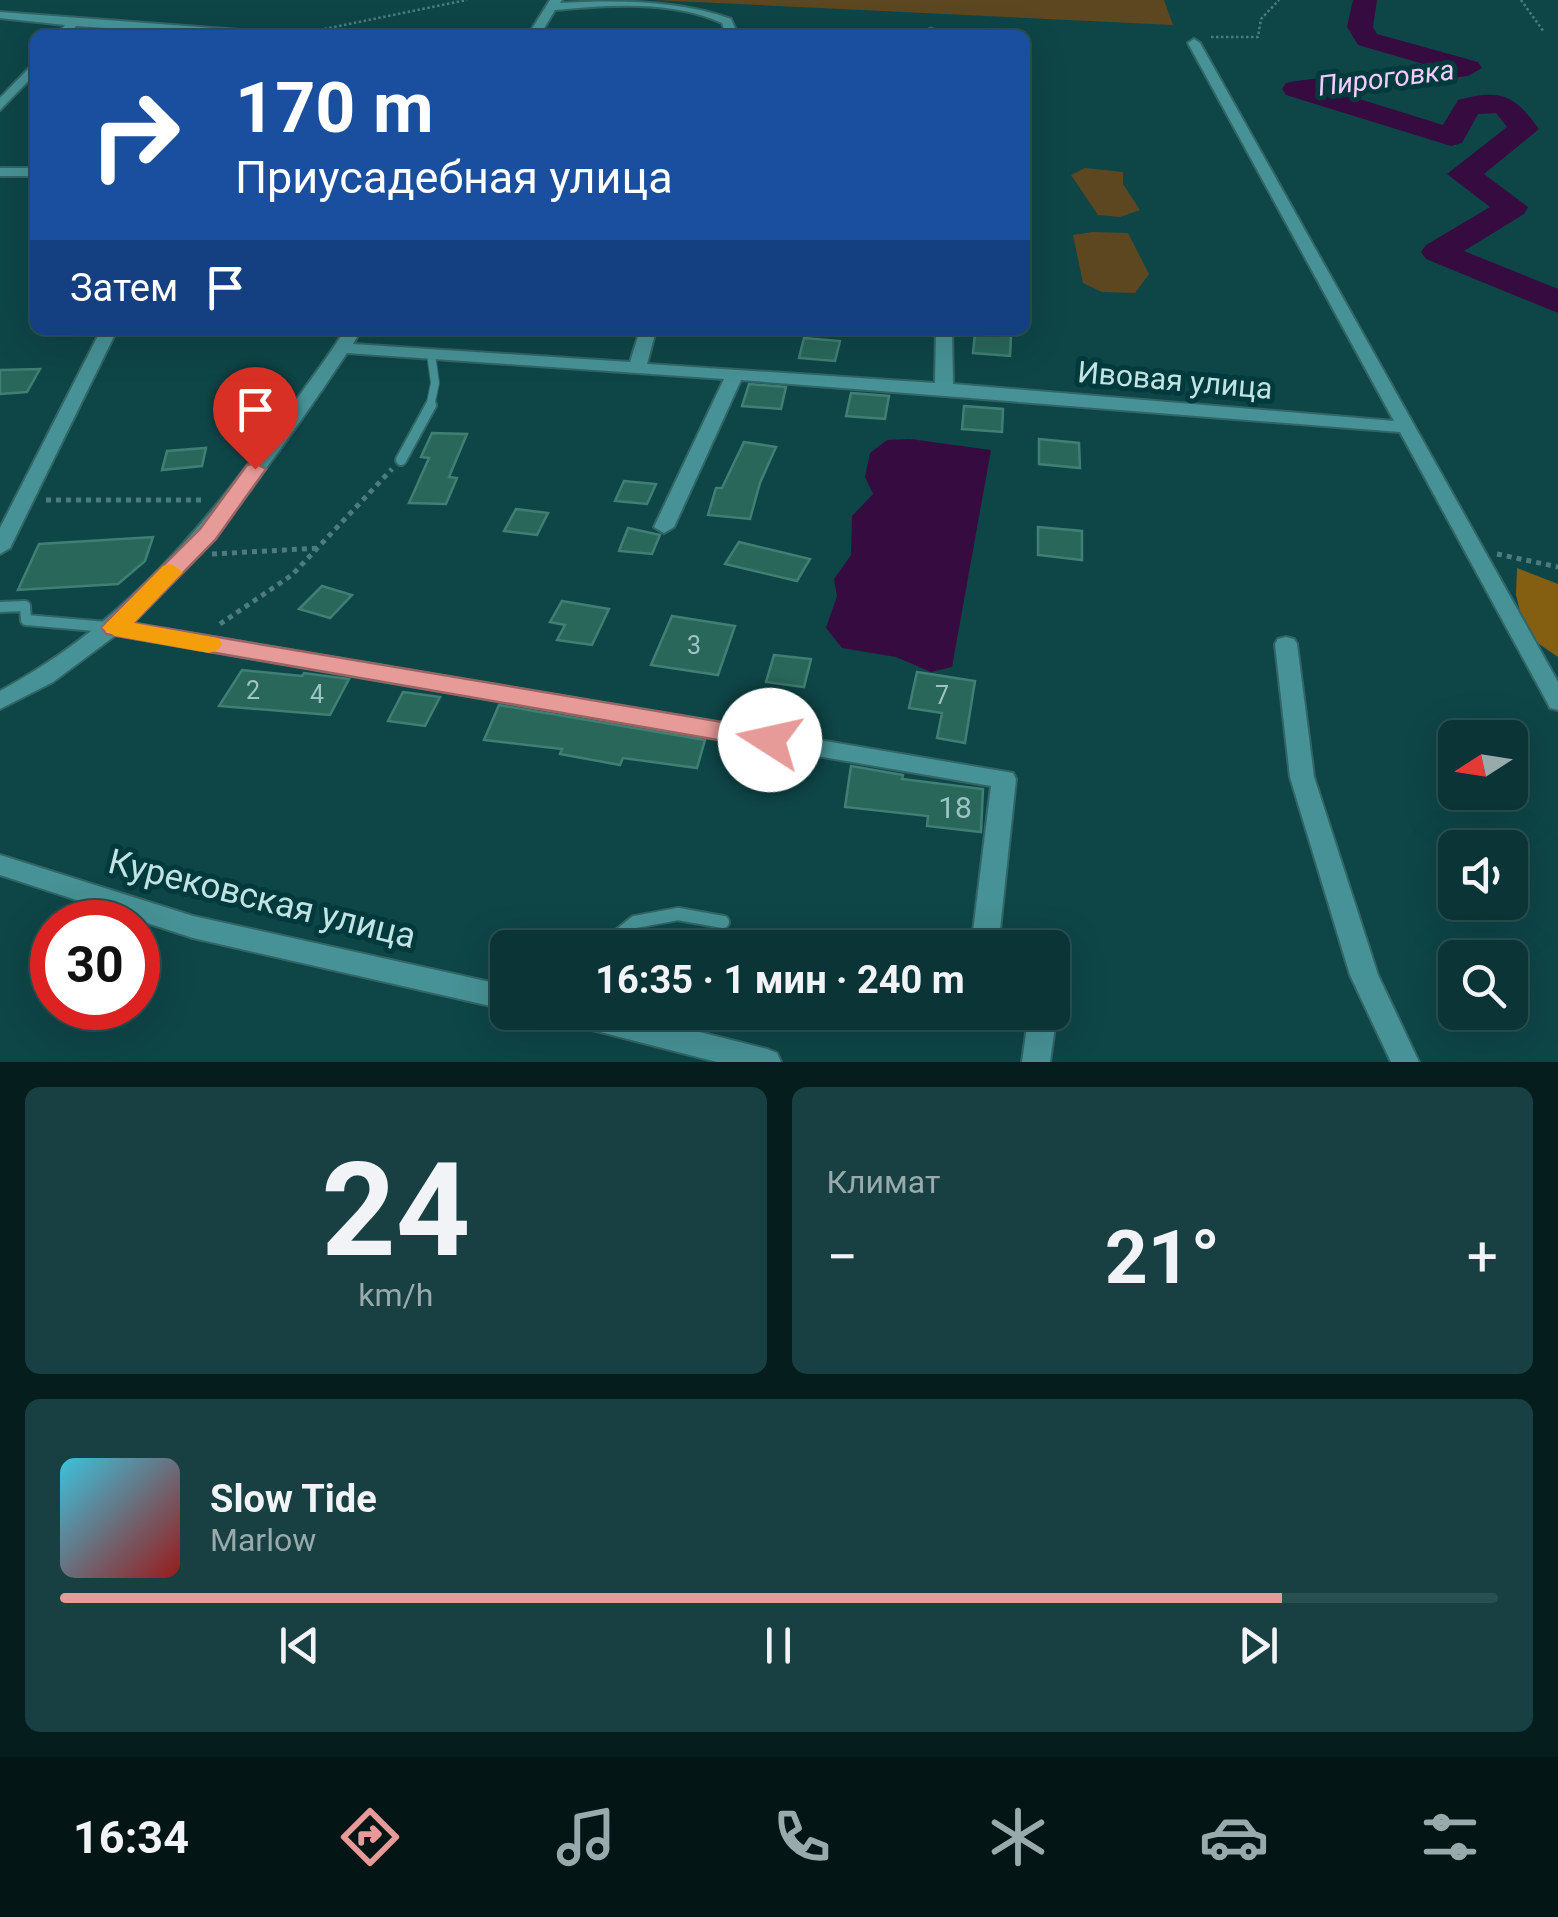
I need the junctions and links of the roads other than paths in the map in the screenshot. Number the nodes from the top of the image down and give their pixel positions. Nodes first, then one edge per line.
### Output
1 (722, 0) edge
2 (554, 4) edge
3 (700, 5) junction
4 (0, 15) edge
5 (73, 22) junction
6 (66, 30) edge
7 (191, 30) edge
8 (537, 30) edge
9 (731, 30) edge
10 (1194, 43) road end
11 (30, 72) edge
12 (0, 106) edge
13 (0, 172) edge
14 (30, 172) edge
15 (106, 335) edge
16 (647, 335) edge
17 (944, 335) edge
18 (348, 339) edge
19 (431, 354) junction
20 (637, 368) junction
21 (735, 375) junction
22 (944, 389) junction
23 (1402, 426) junction
24 (401, 460) road end
25 (664, 527) dead end
26 (0, 548) edge
27 (0, 607) edge
28 (115, 628) junction
29 (1286, 644) dead end
30 (0, 702) edge
31 (1558, 702) edge
32 (0, 865) edge
33 (722, 922) dead end
34 (624, 930) edge
35 (986, 930) edge
36 (490, 994) edge
37 (642, 1030) edge
38 (1040, 1030) edge
39 (766, 1062) edge
40 (1036, 1062) edge
41 (1405, 1062) edge

1 - 3 street
2 - 3 street
2 - 8 street
3 - 9 street
4 - 5 street
5 - 6 street
5 - 7 street
10 - 23 street
11 - 12 street
13 - 14 street
15 - 26 street
16 - 20 street
17 - 22 street
18 - 19 street, Ивовая улица
18 - 28 street
19 - 20 street, Ивовая улица
19 - 24 lane
20 - 21 street, Ивовая улица
21 - 22 street, Ивовая улица
21 - 25 street
22 - 23 street, Ивовая улица
23 - 31 street
27 - 28 lane
28 - 30 street
28 - 35 street
29 - 41 street
32 - 36 street, Курековская улица
33 - 34 lane
37 - 39 street
38 - 40 street

